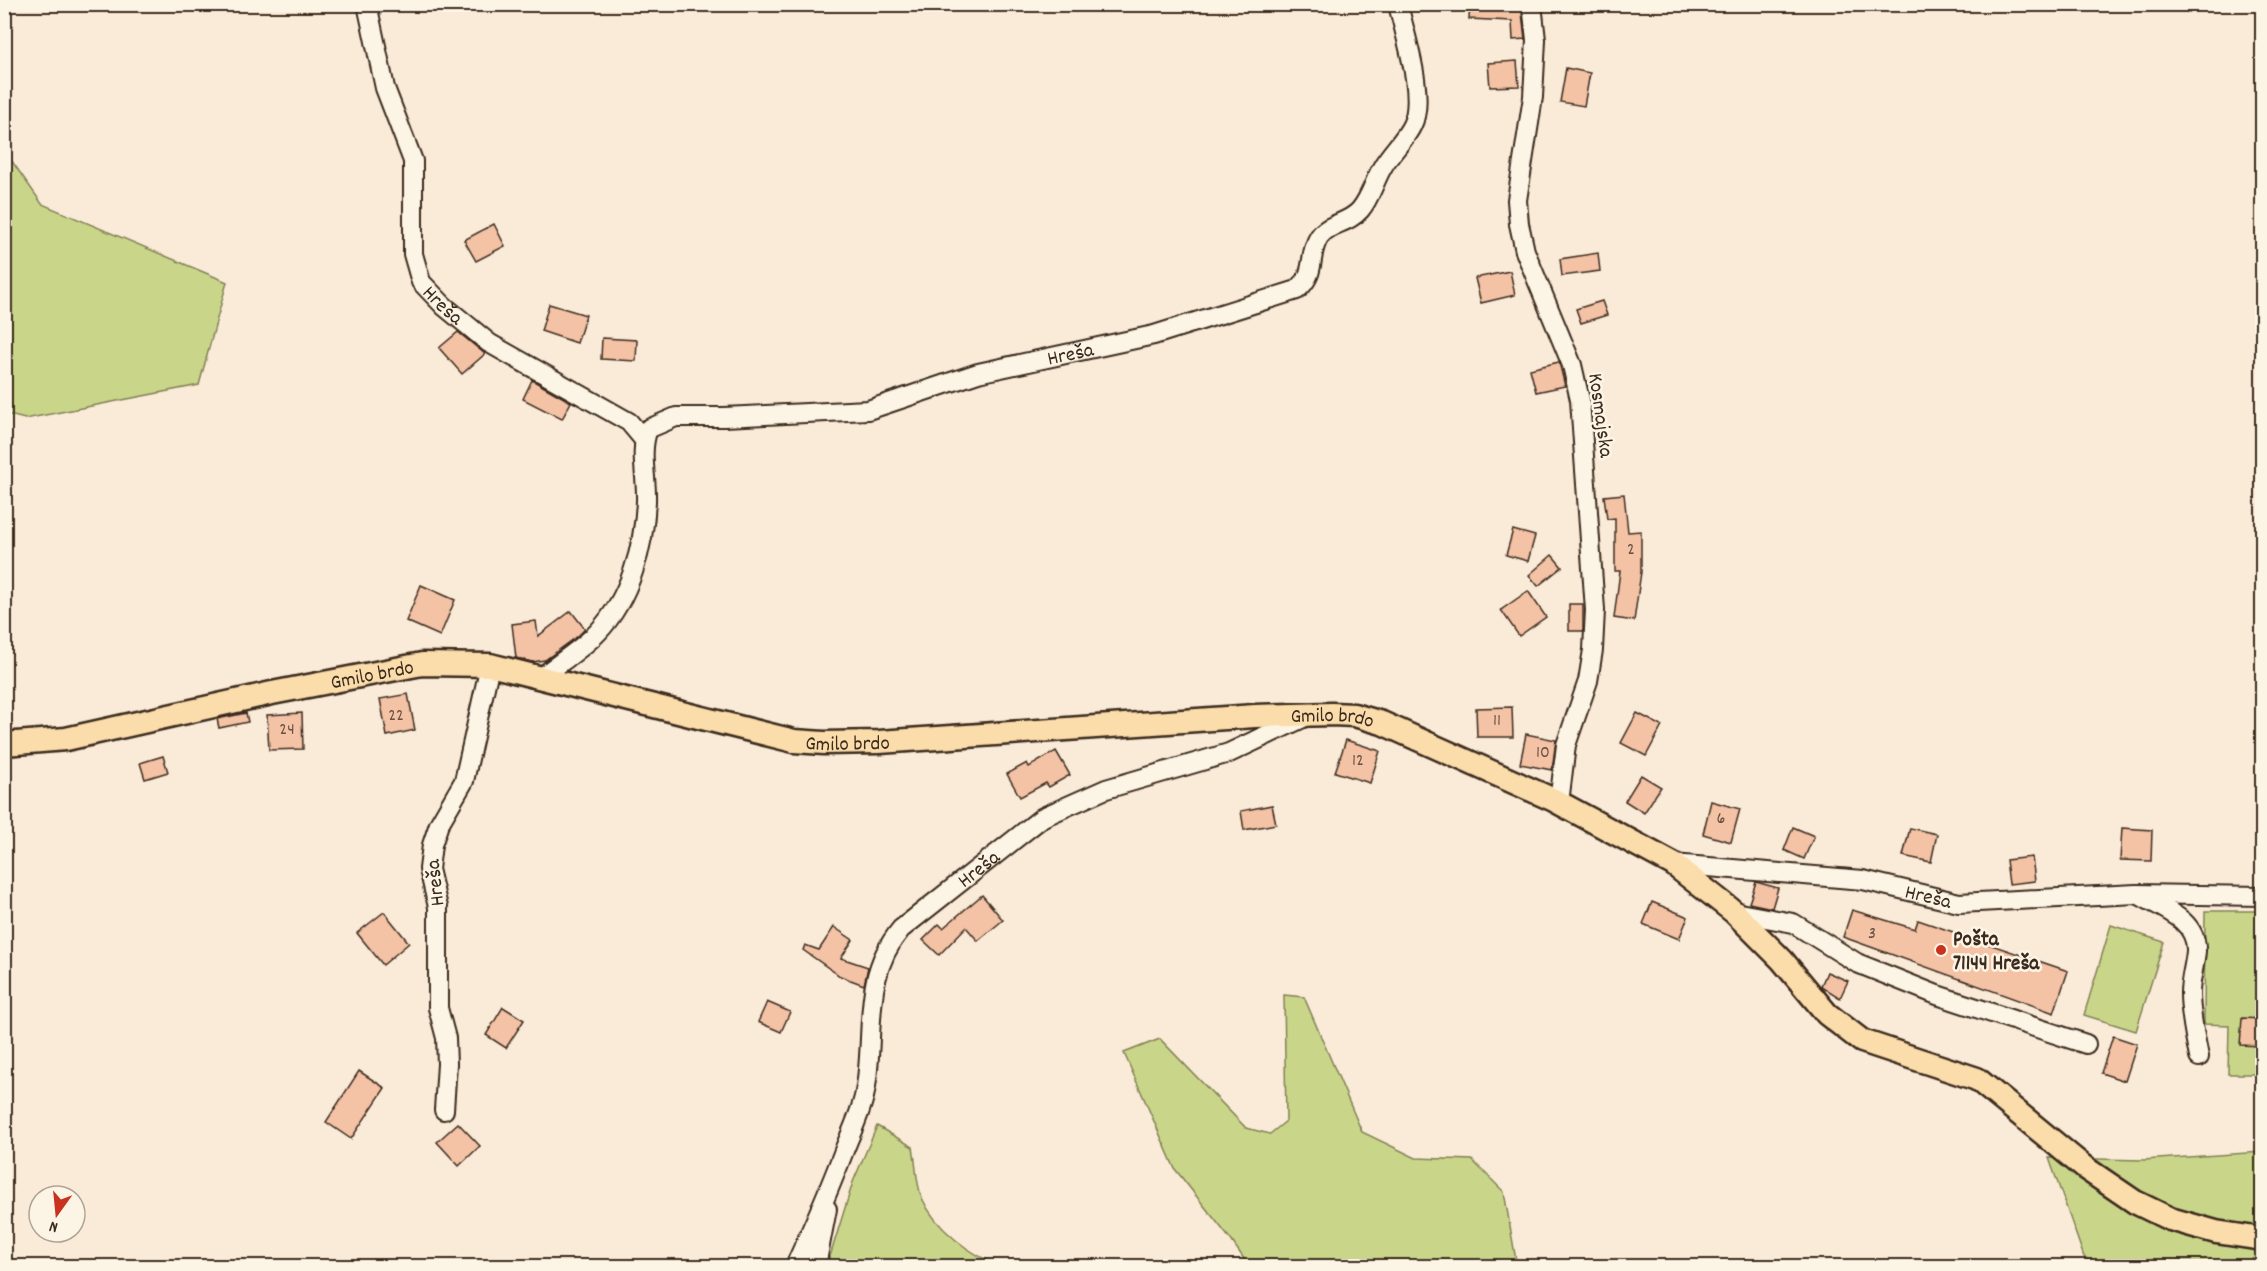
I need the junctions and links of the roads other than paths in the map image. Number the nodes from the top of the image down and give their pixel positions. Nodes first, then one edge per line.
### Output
1 (367, 4) edge
2 (1398, 4) edge
3 (1532, 4) edge
4 (644, 440) junction
5 (489, 665) junction
6 (540, 678) junction
7 (1310, 715) junction
8 (4, 744) edge
9 (1559, 802) junction
10 (1673, 864) junction
11 (2136, 894) junction
12 (2262, 896) edge
13 (1734, 912) junction
14 (2086, 1044) dead end
15 (2199, 1057) dead end
16 (444, 1110) dead end
17 (830, 1186) junction
18 (2262, 1239) edge
19 (795, 1266) edge
20 (816, 1266) edge

1 - 4 street, Hreša
2 - 4 street, Hreša
3 - 9 street, Kosmajska
4 - 6 street
5 - 6 main road, Gmilo brdo
5 - 8 main road, Gmilo brdo
5 - 16 street, Hreša
6 - 7 main road, Gmilo brdo
7 - 9 main road, Gmilo brdo
7 - 17 street, Hreša
9 - 10 main road, Gmilo brdo
10 - 11 street, Hreša
10 - 13 main road
11 - 12 street, Hreša
11 - 15 street
13 - 14 street
13 - 18 main road
17 - 19 street
17 - 20 street

